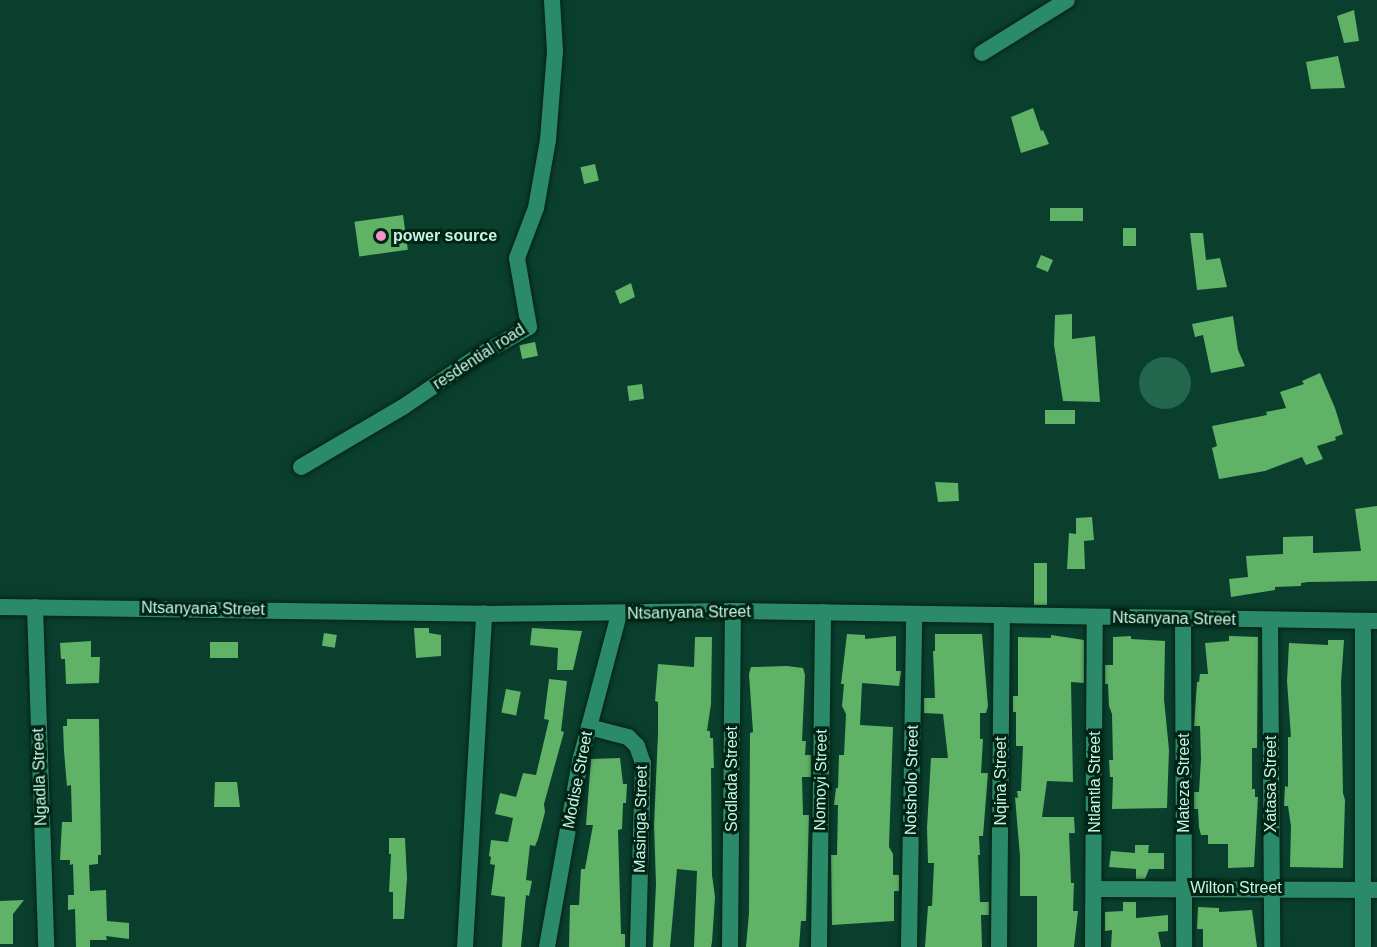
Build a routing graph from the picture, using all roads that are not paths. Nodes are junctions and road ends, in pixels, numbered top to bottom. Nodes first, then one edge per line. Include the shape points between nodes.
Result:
1 (552, 0) edge
2 (1067, 0) edge
3 (982, 53) dead end
4 (301, 467) dead end
5 (0, 607) edge
6 (35, 607) junction
7 (733, 611) junction
8 (823, 612) junction
9 (484, 614) junction
10 (619, 614) junction
11 (914, 614) junction
12 (1002, 615) junction
13 (1095, 618) junction
14 (1183, 618) junction
15 (1270, 621) junction
16 (1370, 621) edge
17 (589, 727) junction
18 (1184, 888) junction
19 (1272, 888) junction
20 (1094, 889) junction
21 (1370, 890) edge
22 (46, 947) edge
23 (465, 947) edge
24 (547, 947) edge
25 (638, 947) edge
26 (730, 947) edge
27 (819, 947) edge
28 (909, 947) edge
29 (999, 947) edge
30 (1093, 947) edge
31 (1184, 947) edge
32 (1272, 947) edge
33 (1363, 947) edge

1 - 4 street, resdential road via 555,51 548,140 536,208 517,258 529,327
2 - 3 street
5 - 6 street, Ntsanyana Street
6 - 9 street, Ntsanyana Street
6 - 22 street, Ngadla Street
7 - 8 street, Ntsanyana Street
7 - 10 street, Ntsanyana Street
7 - 26 street, Sodlada Street
8 - 11 street, Ntsanyana Street
8 - 27 street, Nomoyi Street
9 - 10 street, Ntsanyana Street
9 - 23 street
10 - 17 street, Modise Street
11 - 12 street, Ntsanyana Street
11 - 28 street, Notsholo Street
12 - 13 street, Ntsanyana Street
12 - 29 street, Nqina Street
13 - 14 street, Ntsanyana Street
13 - 20 street, Ntlantla Street
14 - 15 street, Ntsanyana Street
14 - 18 street, Mateza Street
15 - 16 street, Ntsanyana Street
15 - 19 street, Xatasa Street
16 - 21 street
17 - 24 street, Modise Street
17 - 25 street, Masinga Street via 628,737 643,763
18 - 19 street, Wilton Street
18 - 20 street, Wilton Street
18 - 31 street, Mateza Street
19 - 21 street, Wilton Street
19 - 32 street, Xatasa Street
20 - 30 street, Ntlantla Street
21 - 33 street

